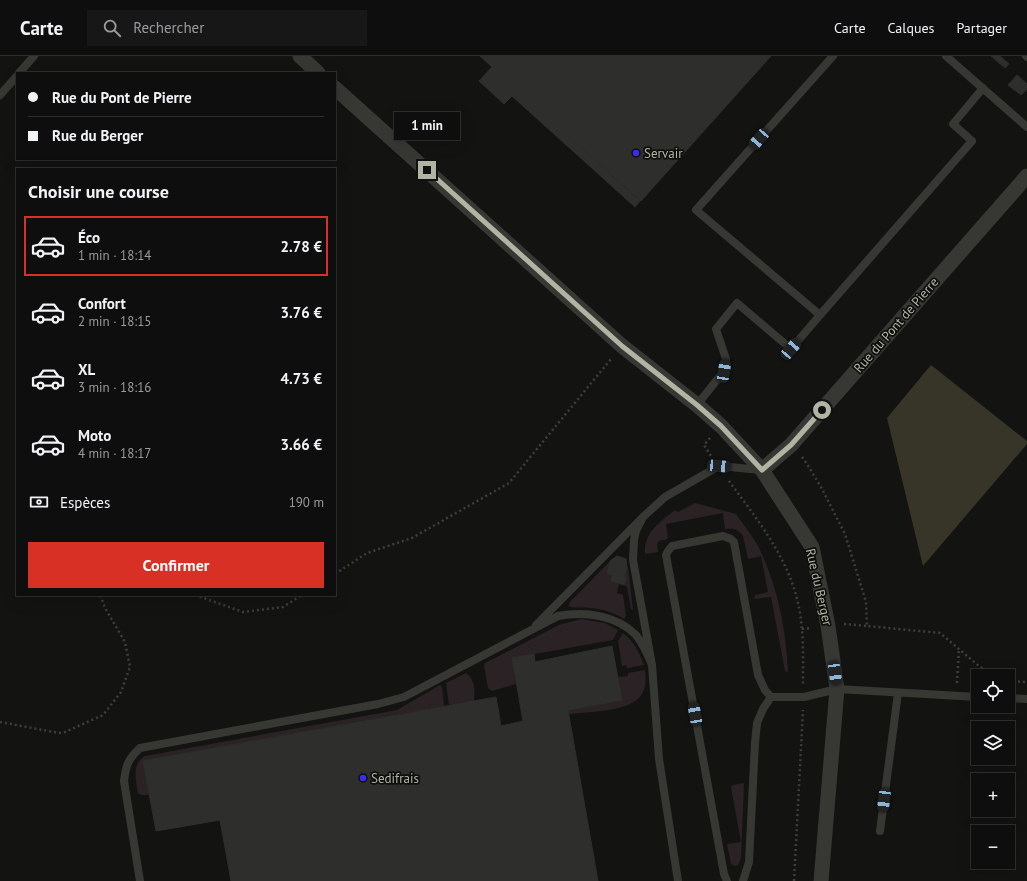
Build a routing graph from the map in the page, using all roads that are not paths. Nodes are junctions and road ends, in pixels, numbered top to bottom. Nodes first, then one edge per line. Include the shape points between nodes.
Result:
1 (34, 56) edge
2 (300, 56) edge
3 (833, 56) edge
4 (946, 56) edge
5 (21, 72) edge
6 (317, 72) edge
7 (16, 77) edge
8 (983, 88) junction
9 (336, 89) edge
10 (0, 95) edge
11 (1027, 127) edge
12 (1027, 176) edge
13 (820, 315) junction
14 (697, 405) junction
15 (762, 470) junction
16 (643, 518) junction
17 (531, 630) junction
18 (652, 665) junction
19 (837, 689) junction
20 (898, 692) junction
21 (771, 697) junction
22 (971, 697) edge
23 (1015, 698) edge
24 (1027, 699) edge
25 (880, 831) dead end
26 (140, 881) edge
27 (678, 881) edge
28 (727, 881) edge
29 (743, 881) edge
30 (821, 881) edge

1 - 5 lane
2 - 6 street
3 - 13 lane via 696,210
4 - 8 lane
7 - 10 lane
8 - 11 lane
8 - 13 lane via 953,124 972,141
9 - 14 street, Rue du Berger via 622,346
12 - 15 street, Rue du Pont de Pierre via 791,445
13 - 14 lane via 791,349 737,302 716,329 726,359 724,371
14 - 15 street, Rue du Berger via 721,426
15 - 16 lane via 719,466 665,497
15 - 19 street, Rue du Berger via 812,548 828,626
16 - 17 lane
16 - 18 lane via 636,531 633,560
17 - 18 lane via 558,616 572,613 607,617 636,636
17 - 26 lane via 404,697 140,748 126,764 124,780
18 - 27 lane via 660,759
19 - 20 lane
19 - 21 lane via 804,697
19 - 30 street, Rue du Berger
20 - 22 lane
20 - 25 lane
21 - 28 lane via 764,690 758,675 734,542 723,536 672,546 666,555
21 - 29 lane via 757,724 754,743 749,862
23 - 24 lane

